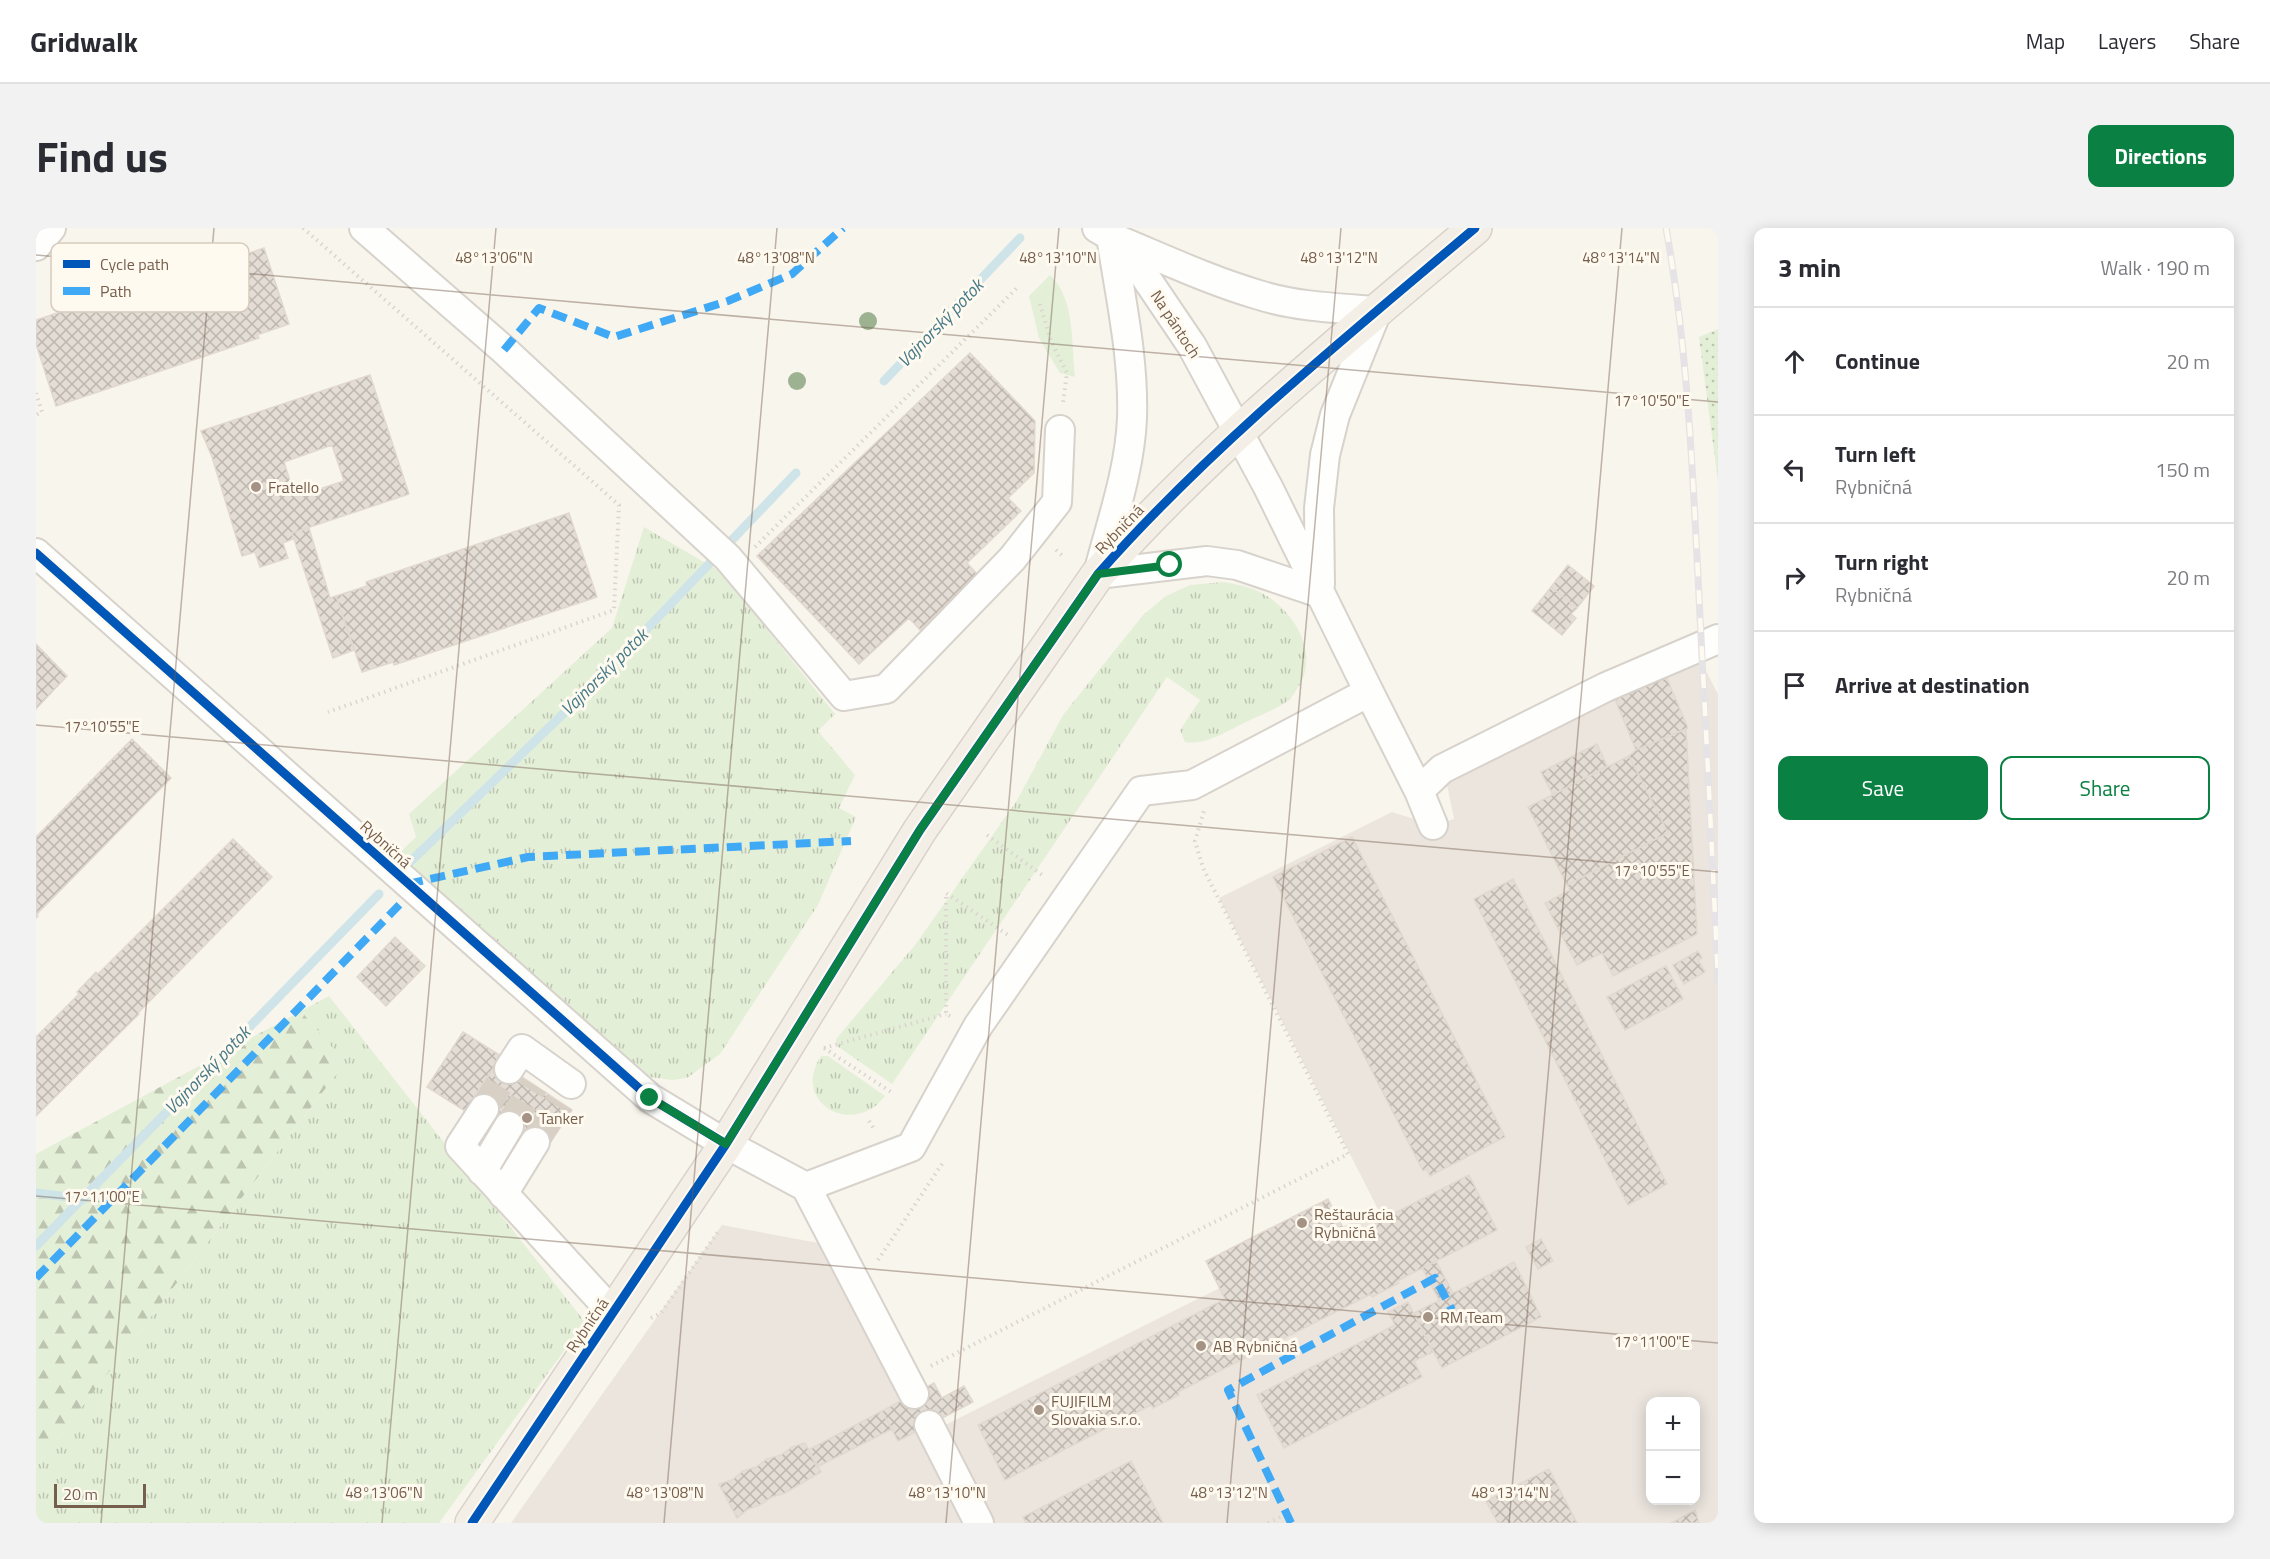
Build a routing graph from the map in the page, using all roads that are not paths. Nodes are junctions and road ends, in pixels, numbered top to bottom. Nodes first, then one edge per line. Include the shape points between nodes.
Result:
1 (51, 228) edge
2 (364, 228) edge
3 (1475, 228) edge
4 (1104, 232) edge
5 (36, 246) edge
6 (1377, 311) junction
7 (1060, 429) road end
8 (1239, 433) junction
9 (36, 553) edge
10 (1098, 574) junction
11 (1320, 592) junction
12 (1718, 639) edge
13 (1369, 692) junction
14 (1419, 791) junction
15 (1433, 825) dead end
16 (612, 1065) junction
17 (509, 1069) tunnel mouth
18 (484, 1109) tunnel mouth
19 (509, 1126) tunnel mouth
20 (535, 1142) tunnel mouth
21 (726, 1144) junction
22 (482, 1171) junction
23 (806, 1187) junction
24 (503, 1194) junction
25 (614, 1313) junction
26 (910, 1386) road end
27 (929, 1425) dead end
28 (472, 1523) edge
29 (979, 1523) edge

1 - 5 street
2 - 7 street via 504,350 732,562 844,696 886,689 1012,559 1056,502
3 - 6 main road, Rybničná
4 - 6 street via 1260,296
4 - 8 street, Na pántoch via 1144,275 1170,311
4 - 10 street via 1131,378 1132,418 1129,448
6 - 8 main road, Rybničná
6 - 11 street via 1335,415 1325,455 1319,508
8 - 10 main road, Rybničná via 1132,535
8 - 11 street, Na pántoch
9 - 16 street, Rybničná
10 - 11 street via 1207,561 1237,565
10 - 21 main road, Rybničná via 920,830
11 - 13 street, Na pántoch
12 - 14 street via 1606,687 1442,769
13 - 14 street, Na pántoch
13 - 23 street via 1192,785 1141,791 974,1035 911,1147
14 - 15 street, Na pántoch
16 - 17 street via 591,1072 565,1093 540,1076 522,1048
16 - 21 street, Rybničná via 650,1098
18 - 22 street via 460,1146
19 - 22 street
20 - 24 street
21 - 23 street
21 - 25 main road, Rybničná
22 - 24 street
23 - 26 street
24 - 25 street
25 - 28 main road, Rybničná
27 - 29 street

